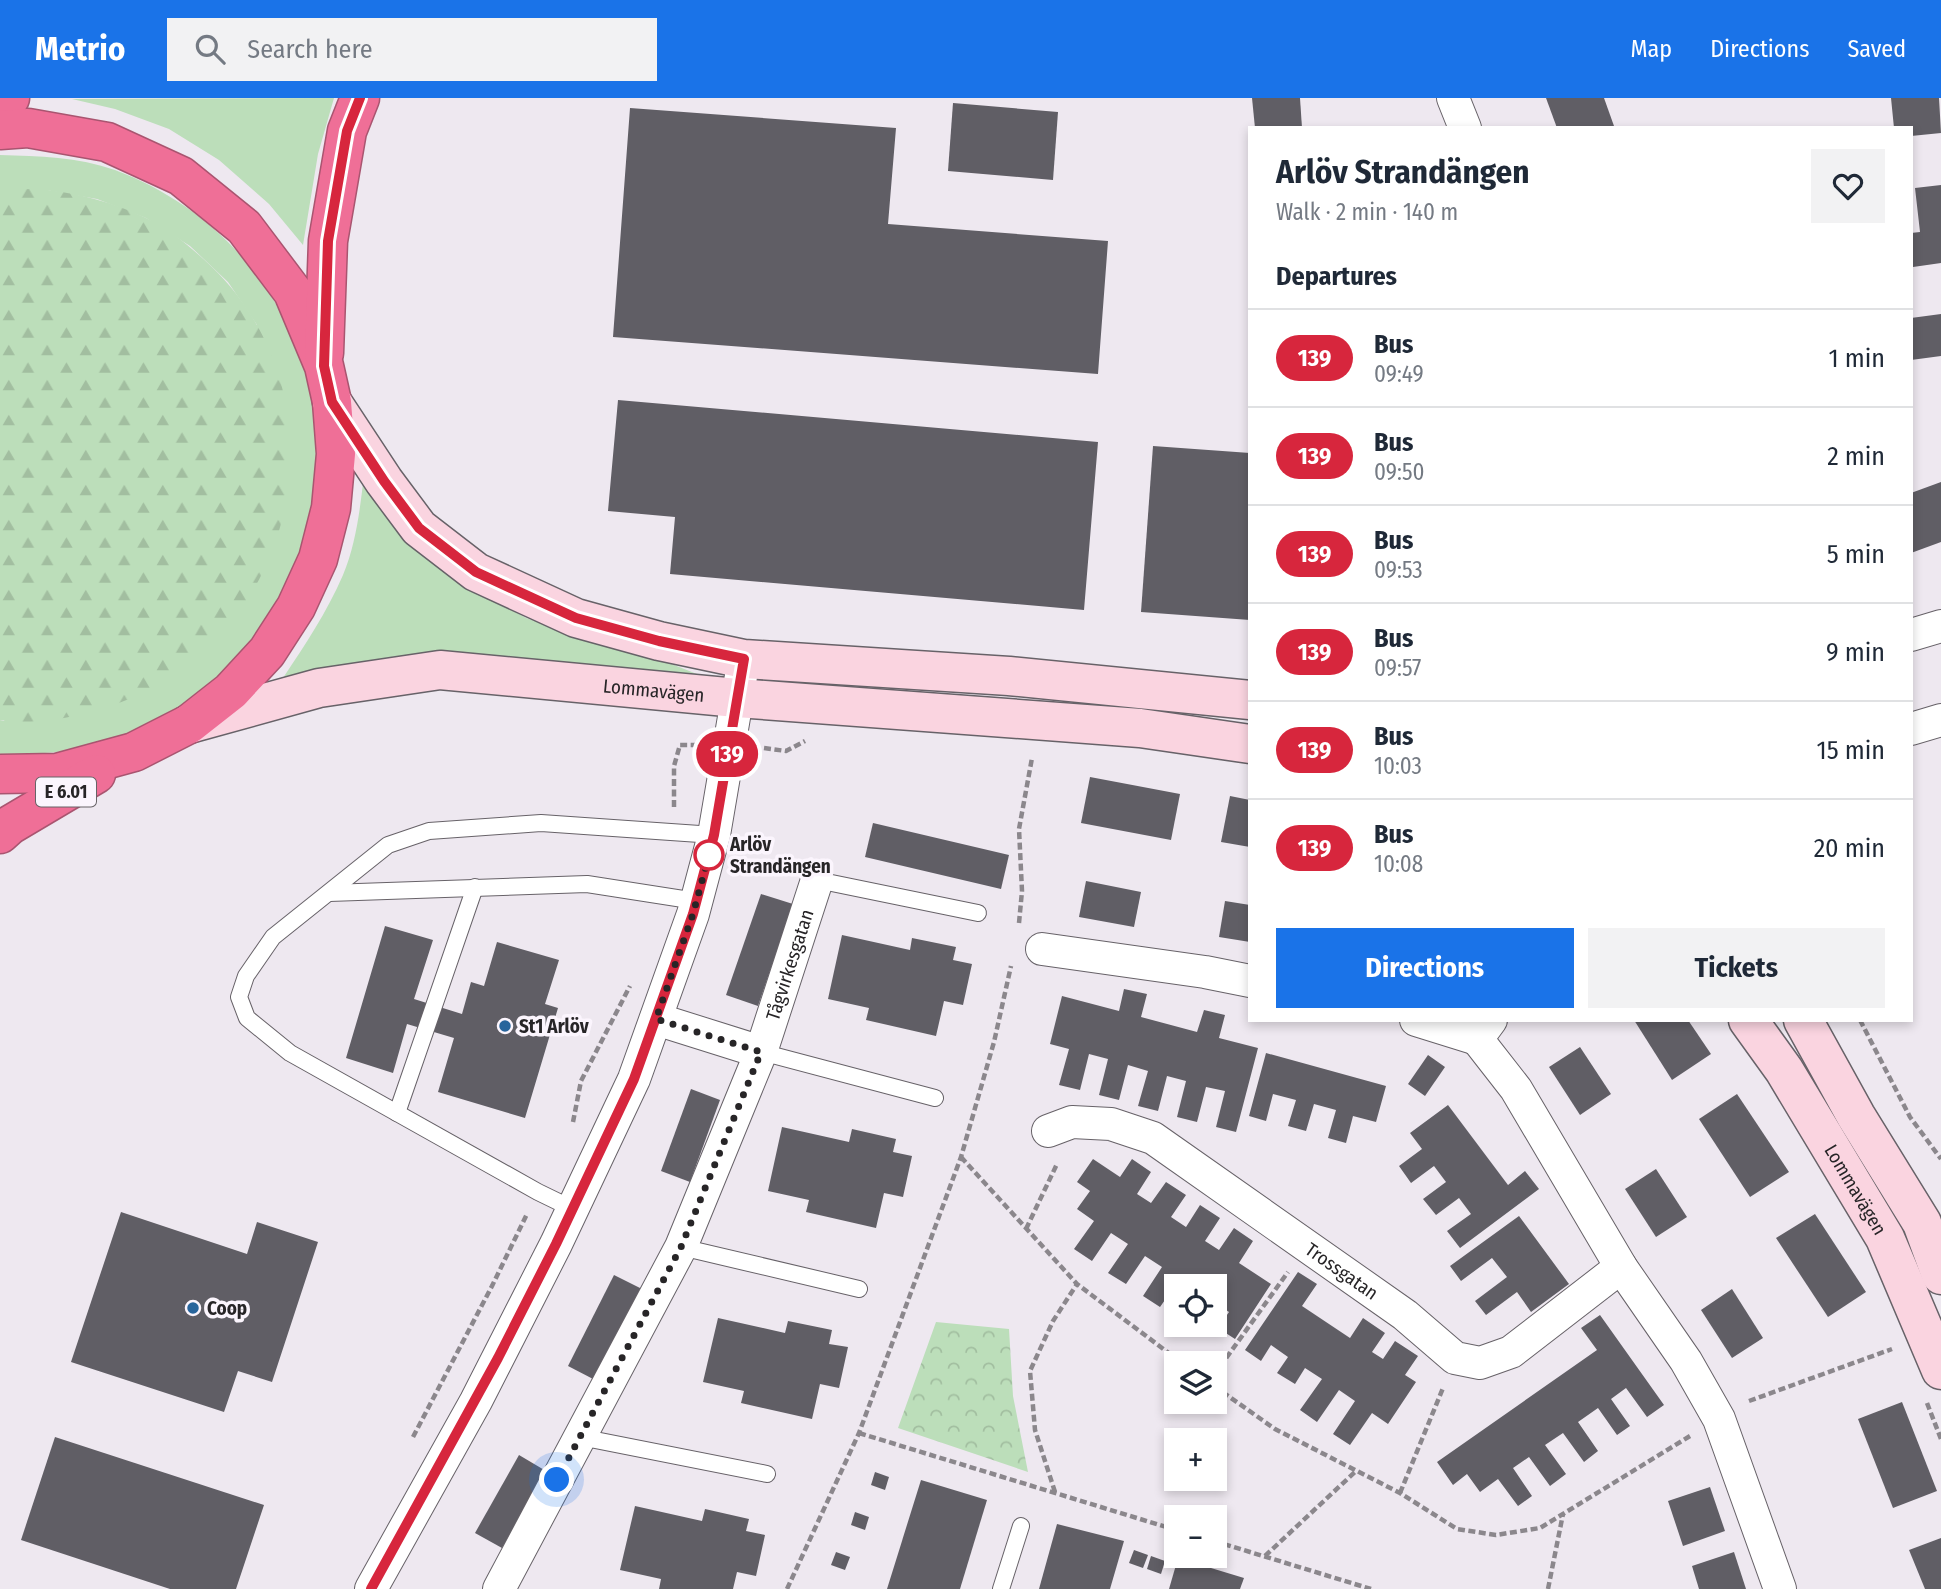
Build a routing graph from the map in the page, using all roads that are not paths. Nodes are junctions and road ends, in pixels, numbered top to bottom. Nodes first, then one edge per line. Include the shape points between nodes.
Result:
1 (10, 98) edge
2 (360, 98) edge
3 (1453, 98) edge
4 (0, 103) edge
5 (1464, 126) edge
6 (0, 130) edge
7 (328, 384) junction
8 (1941, 626) edge
9 (1913, 634) edge
10 (744, 659) junction
11 (737, 698) junction
12 (1248, 700) edge
13 (1941, 720) edge
14 (189, 724) junction
15 (1913, 728) edge
16 (1248, 744) edge
17 (134, 752) junction
18 (0, 774) edge
19 (0, 834) edge
20 (714, 835) junction
21 (817, 880) joint
22 (475, 887) junction
23 (328, 893) junction
24 (696, 901) junction
25 (978, 913) dead end
26 (1028, 952) road end
27 (1248, 981) edge
28 (656, 1019) junction
29 (1430, 1022) edge
30 (1749, 1022) edge
31 (1804, 1022) edge
32 (1484, 1030) edge
33 (761, 1052) junction
34 (935, 1098) dead end
35 (397, 1113) junction
36 (1060, 1127) road end
37 (573, 1209) junction
38 (1932, 1220) edge
39 (1885, 1238) junction
40 (681, 1247) junction
41 (1621, 1267) junction
42 (1941, 1275) edge
43 (859, 1289) dead end
44 (1941, 1370) edge
45 (580, 1437) junction
46 (767, 1474) dead end
47 (1021, 1526) dead end
48 (371, 1589) edge
49 (499, 1589) edge
50 (1001, 1589) edge
51 (1780, 1589) edge

1 - 4 highway
2 - 7 highway via 347,131 328,241
3 - 5 street
6 - 7 highway via 28,128 107,142 181,176 244,227 293,292
7 - 10 street via 384,481 419,528 476,572 576,618
7 - 14 highway via 336,454 331,508 318,559 296,607 267,652 231,691
8 - 9 street
10 - 11 street
10 - 12 street via 1009,676
11 - 14 street, Lommavägen via 440,670 319,688
11 - 16 street, Lommavägen via 1140,728
11 - 20 street
13 - 15 street
14 - 17 highway
17 - 18 highway via 57,773
17 - 19 highway, E 6.01
20 - 23 lane via 541,823 429,831 388,845
20 - 24 street
21 - 25 lane
21 - 33 street, Tågvirkesgatan
22 - 23 lane
22 - 24 lane via 587,884
22 - 35 lane
23 - 35 lane via 273,937 246,976 239,997 247,1018 290,1053
24 - 28 street
26 - 27 street
28 - 33 street
28 - 37 street via 634,1079
29 - 32 street
30 - 39 street, Lommavägen via 1784,1070
31 - 38 street, Lommavägen via 1856,1116
32 - 41 street
33 - 34 lane
33 - 40 street, Tågvirkesgatan
35 - 37 lane
36 - 41 street, Trossgatan via 1111,1124 1153,1138 1405,1315 1455,1358 1480,1363 1511,1352
37 - 48 street via 476,1401
38 - 39 street
38 - 42 street, Lommavägen
39 - 44 street, Lommavägen
40 - 43 lane
40 - 45 street, Tågvirkesgatan
41 - 51 street via 1686,1361 1718,1419
45 - 46 lane
45 - 49 street, Tågvirkesgatan
47 - 50 lane

